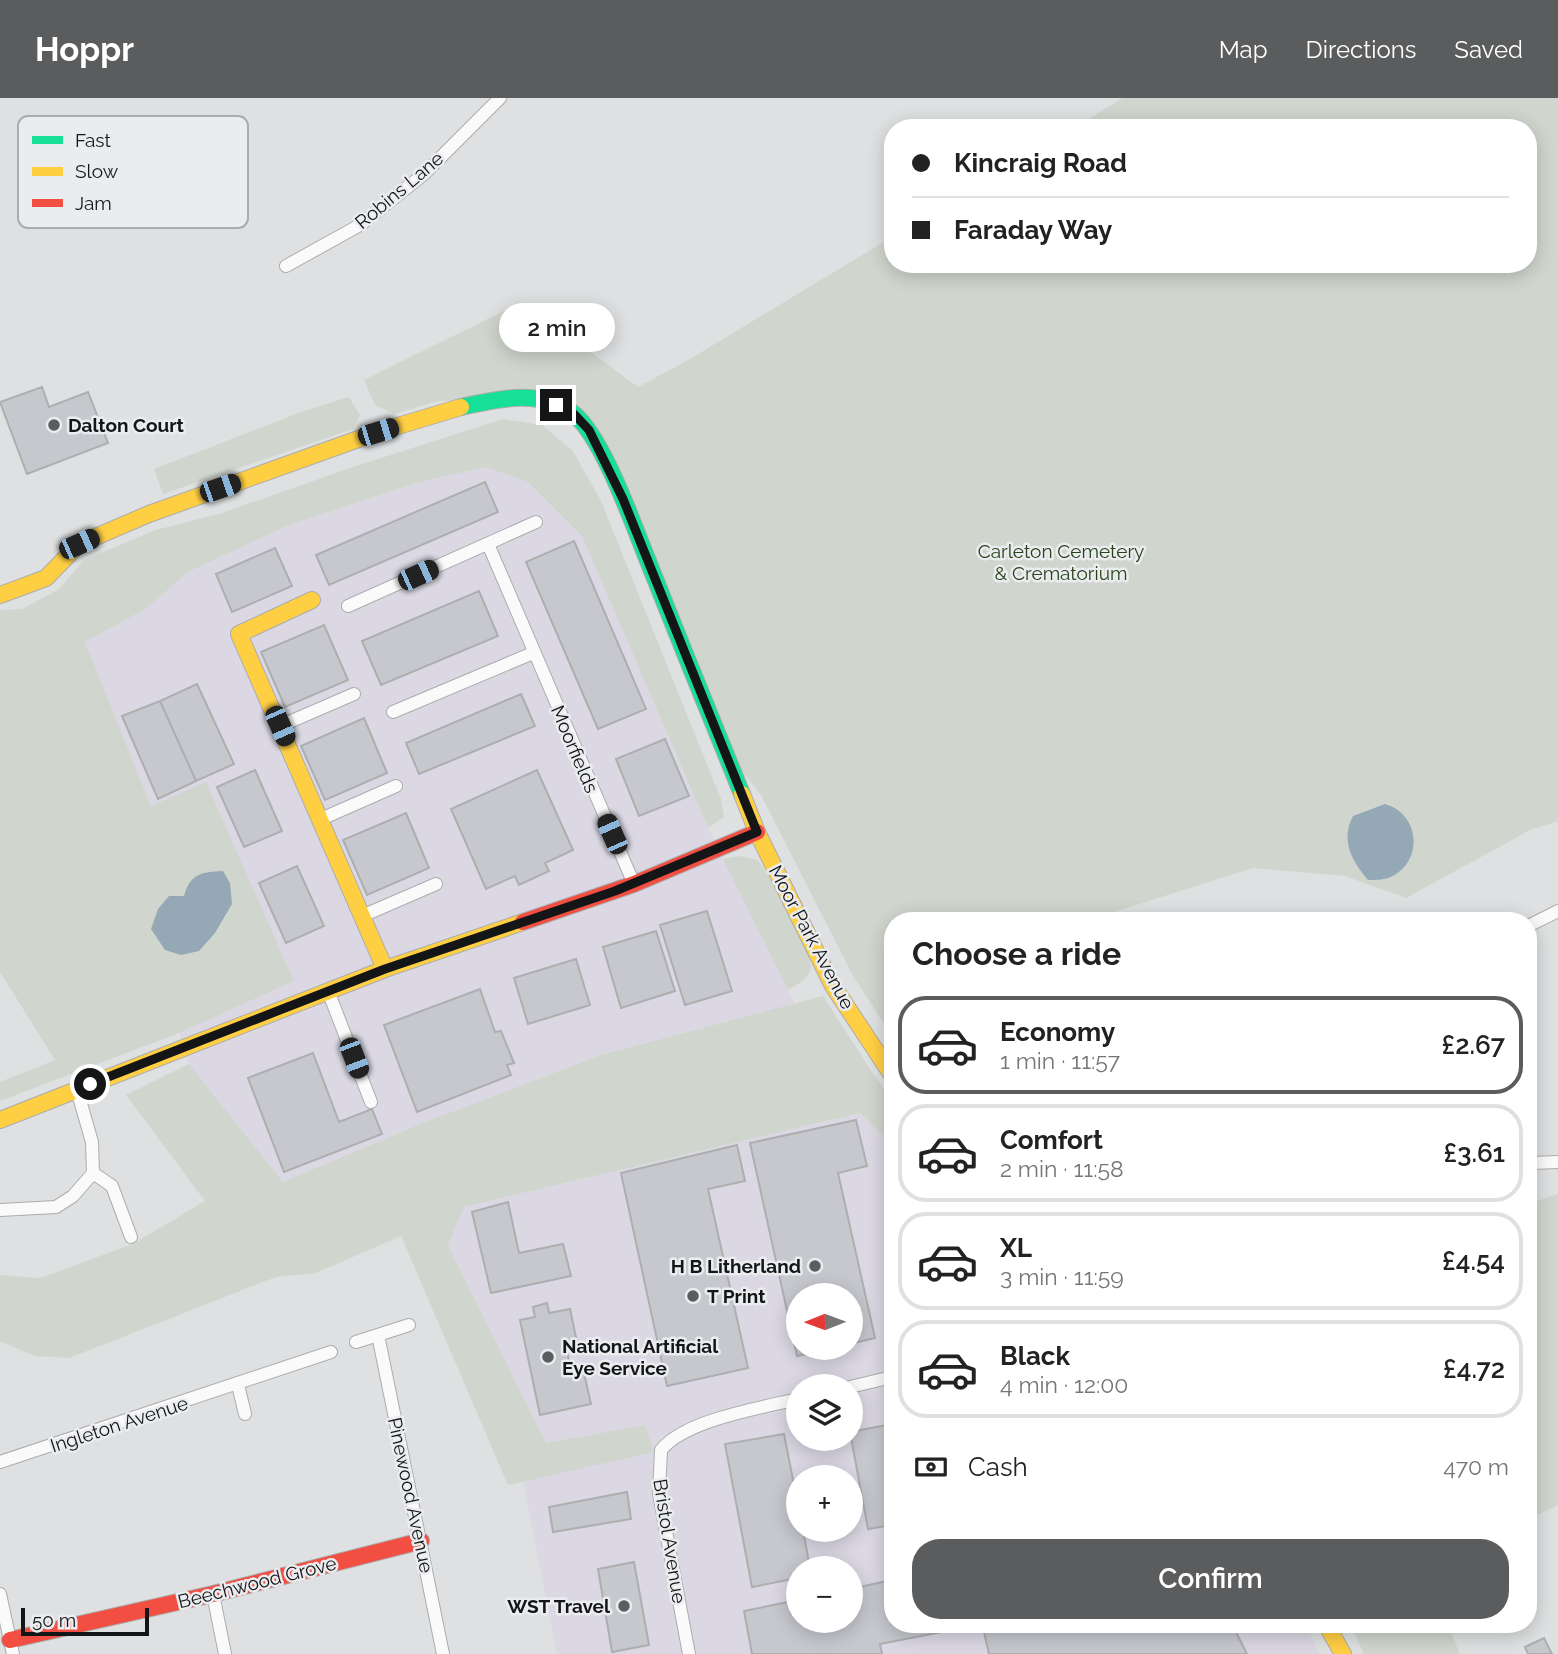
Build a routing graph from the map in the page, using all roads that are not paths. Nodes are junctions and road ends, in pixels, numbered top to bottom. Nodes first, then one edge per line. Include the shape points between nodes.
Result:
1 (500, 98) edge
2 (286, 266) dead end
3 (536, 522) dead end
4 (488, 544) junction
5 (0, 595) edge
6 (312, 600) dead end
7 (348, 606) dead end
8 (533, 653) junction
9 (354, 694) dead end
10 (393, 712) dead end
11 (280, 726) junction
12 (396, 786) dead end
13 (321, 819) junction
14 (757, 832) junction
15 (436, 884) dead end
16 (634, 884) junction
17 (1558, 911) edge
18 (362, 916) junction
19 (1537, 922) edge
20 (385, 969) junction
21 (328, 991) junction
22 (884, 1063) edge
23 (77, 1090) junction
24 (371, 1102) dead end
25 (0, 1120) edge
26 (1558, 1162) edge
27 (1537, 1163) edge
28 (93, 1173) junction
29 (0, 1210) edge
30 (131, 1237) dead end
31 (409, 1325) dead end
32 (378, 1335) junction
33 (356, 1342) dead end
34 (331, 1352) dead end
35 (884, 1379) edge
36 (863, 1384) edge
37 (237, 1385) junction
38 (786, 1402) edge
39 (245, 1414) dead end
40 (0, 1462) edge
41 (421, 1541) junction
42 (0, 1594) edge
43 (213, 1594) junction
44 (1331, 1633) edge
45 (12, 1647) edge
46 (225, 1654) edge
47 (443, 1654) edge
48 (689, 1654) edge
49 (1343, 1654) edge

1 - 2 street, Robins Lane via 424,174 360,225
3 - 4 street
4 - 7 street
4 - 8 street, Moorfields
5 - 14 street, Moor Park Avenue via 46,578 79,544 162,508 378,432 498,399 530,397 559,406 574,414 593,437 623,499
6 - 11 street via 240,634
8 - 10 street
8 - 16 street, Moorfields
9 - 11 street
11 - 13 street
12 - 13 street
13 - 18 street
14 - 16 street
14 - 22 street, Moor Park Avenue via 833,986
15 - 18 street
16 - 20 street
17 - 19 street
18 - 20 street
20 - 21 street
21 - 23 street
21 - 24 street
23 - 25 street
23 - 28 street via 92,1142
26 - 27 street
28 - 29 street via 56,1207
28 - 30 street via 112,1186
31 - 32 street
32 - 33 street
32 - 41 street, Pinewood Avenue
34 - 37 street, Ingleton Avenue
35 - 36 street
37 - 39 street
37 - 40 street, Ingleton Avenue
38 - 48 street, Bristol Avenue via 680,1433 661,1450 659,1493
41 - 43 street, Beechwood Grove
41 - 47 street, Pinewood Avenue
42 - 45 street
43 - 45 street, Beechwood Grove
43 - 46 street
44 - 49 street

